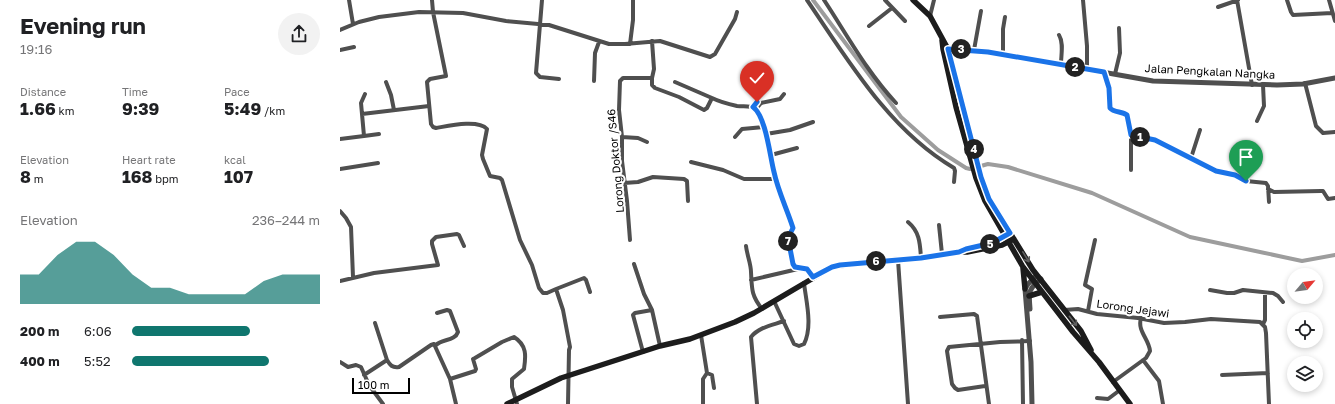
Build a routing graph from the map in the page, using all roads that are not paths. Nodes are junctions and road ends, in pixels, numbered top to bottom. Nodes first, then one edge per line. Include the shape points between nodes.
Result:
1 (349, 0) edge
2 (432, 0) edge
3 (542, 0) edge
4 (633, 0) edge
5 (807, 0) edge
6 (824, 0) edge
7 (885, 0) edge
8 (912, 0) edge
9 (934, 0) edge
10 (1083, 0) edge
11 (1237, 0) edge
12 (1287, 0) edge
13 (1329, 0) edge
14 (1218, 7) dead end
15 (892, 8) junction
16 (981, 11) dead end
17 (433, 12) junction
18 (736, 12) dead end
19 (1332, 13) junction
20 (930, 16) junction
21 (1005, 17) dead end
22 (905, 21) dead end
23 (1335, 21) edge
24 (353, 24) junction
25 (541, 24) junction
26 (869, 26) dead end
27 (1119, 28) dead end
28 (340, 30) edge
29 (1059, 35) dead end
30 (652, 41) junction
31 (599, 42) junction
32 (630, 44) junction
33 (354, 47) dead end
34 (945, 49) junction
35 (340, 50) edge
36 (974, 50) junction
37 (1003, 54) junction
38 (1061, 64) junction
39 (1087, 69) junction
40 (1104, 72) junction
41 (1115, 74) junction
42 (652, 78) junction
43 (1335, 78) edge
44 (559, 79) dead end
45 (594, 81) dead end
46 (386, 82) dead end
47 (675, 82) dead end
48 (1305, 83) junction
49 (1252, 85) junction
50 (1264, 85) junction
51 (760, 92) dead end
52 (365, 94) dead end
53 (784, 94) dead end
54 (712, 98) junction
55 (896, 103) dead end
56 (429, 106) junction
57 (755, 108) junction
58 (394, 110) junction
59 (362, 114) junction
60 (1257, 121) dead end
61 (813, 122) dead end
62 (764, 127) junction
63 (1200, 130) dead end
64 (1335, 132) edge
65 (378, 134) dead end
66 (766, 134) junction
67 (1131, 135) junction
68 (364, 136) junction
69 (622, 137) junction
70 (735, 137) dead end
71 (340, 139) edge
72 (647, 142) dead end
73 (797, 148) dead end
74 (771, 155) junction
75 (1191, 158) junction
76 (691, 162) dead end
77 (378, 163) dead end
78 (340, 168) edge
79 (1131, 170) dead end
80 (977, 176) junction
81 (776, 179) junction
82 (954, 182) dead end
83 (624, 183) junction
84 (1268, 189) junction
85 (1335, 198) edge
86 (688, 201) dead end
87 (1269, 202) dead end
88 (340, 211) edge
89 (908, 222) dead end
90 (939, 225) dead end
91 (1008, 237) junction
92 (630, 240) dead end
93 (1095, 240) dead end
94 (464, 246) dead end
95 (746, 246) dead end
96 (942, 254) junction
97 (921, 258) junction
98 (898, 260) junction
99 (634, 264) dead end
100 (1023, 267) junction
101 (800, 268) junction
102 (813, 277) junction
103 (1039, 277) junction
104 (353, 278) junction
105 (750, 280) junction
106 (340, 281) edge
107 (1033, 281) junction
108 (804, 283) junction
109 (556, 289) junction
110 (1025, 289) junction
111 (1210, 290) dead end
112 (590, 292) dead end
113 (1042, 292) junction
114 (1265, 292) junction
115 (1029, 296) junction
116 (774, 301) junction
117 (1283, 302) dead end
118 (762, 309) junction
119 (652, 310) junction
120 (1064, 310) junction
121 (1088, 311) junction
122 (437, 313) dead end
123 (940, 317) dead end
124 (1141, 318) junction
125 (784, 321) junction
126 (375, 323) dead end
127 (1263, 324) junction
128 (701, 335) junction
129 (1022, 340) junction
130 (1030, 341) junction
131 (981, 344) junction
132 (436, 346) junction
133 (660, 346) junction
134 (643, 352) junction
135 (387, 360) junction
136 (1143, 360) junction
137 (1022, 361) junction
138 (340, 362) edge
139 (1031, 362) junction
140 (1098, 362) junction
141 (707, 373) junction
142 (1268, 373) junction
143 (364, 374) junction
144 (570, 375) junction
145 (1031, 375) junction
146 (1222, 375) dead end
147 (1022, 376) junction
148 (450, 378) junction
149 (1114, 382) junction
150 (986, 386) junction
151 (714, 388) dead end
152 (1120, 390) junction
153 (1097, 398) dead end
154 (516, 402) edge
155 (384, 404) edge
156 (456, 404) edge
157 (506, 404) edge
158 (568, 404) edge
159 (702, 404) edge
160 (757, 404) edge
161 (908, 404) edge
162 (989, 404) edge
163 (1023, 404) edge
164 (1032, 404) edge
165 (1130, 404) edge
166 (1162, 404) edge
167 (1269, 404) edge

1 - 24 street
2 - 17 street
3 - 25 street
4 - 32 street
5 - 82 street via 885,108 937,158 954,168
6 - 55 street via 854,48
7 - 15 street
8 - 20 main road
9 - 20 street
10 - 39 street
11 - 14 street
11 - 49 street
12 - 19 street via 1294,15
13 - 19 street
15 - 22 street
15 - 26 street
16 - 36 street
17 - 24 street via 380,17
17 - 25 street via 474,14 506,21
17 - 56 street via 446,76 427,82
18 - 30 street via 735,19 713,56 666,42
19 - 23 street
20 - 34 main road
21 - 37 street
24 - 28 street
25 - 31 street
25 - 44 street via 536,73 540,77
27 - 41 street via 1120,53
29 - 38 street via 1062,39
30 - 32 street
30 - 42 street
31 - 32 street
31 - 45 street via 595,53
33 - 35 street
34 - 36 street, Jalan Pengkalan Nangka
34 - 80 main road via 956,107
36 - 37 street, Jalan Pengkalan Nangka
37 - 38 street, Jalan Pengkalan Nangka
38 - 39 street, Jalan Pengkalan Nangka
39 - 40 street, Jalan Pengkalan Nangka
40 - 41 street, Jalan Pengkalan Nangka
40 - 67 street via 1109,88 1110,108 1127,115
41 - 49 street, Jalan Pengkalan Nangka via 1153,80
42 - 54 street via 654,88 704,110
42 - 69 street, Lorong Doktor /S46 via 620,80 619,110
43 - 48 street, Jalan Pengkalan Nangka
46 - 58 street
47 - 54 street
48 - 50 street, Jalan Pengkalan Nangka
48 - 64 street via 1316,126 1323,133
49 - 50 street, Jalan Pengkalan Nangka
50 - 60 street via 1264,106
51 - 57 street
52 - 59 street via 361,103
53 - 57 street via 780,99 761,103
54 - 57 street
56 - 58 street
56 - 109 street via 431,124 434,128 466,124 484,126 487,129 482,155 490,176 502,180 520,240 532,264 539,288 542,293
57 - 62 street
58 - 59 street
59 - 68 street
61 - 66 street via 790,130
62 - 66 street
62 - 70 street via 742,129
63 - 75 street
65 - 68 street
66 - 74 street
67 - 75 street via 1155,140
67 - 79 street
68 - 71 street
69 - 72 street via 638,138
69 - 83 street, Lorong Doktor /S46
73 - 74 street
74 - 81 street
75 - 84 street via 1217,172 1235,175 1247,182 1266,183
76 - 81 street via 723,170 744,179
77 - 78 street
80 - 91 main road
80 - 91 main road via 985,201
81 - 101 street via 793,228 788,238 793,264
83 - 86 street via 653,177 684,179 687,183
83 - 92 street, Lorong Doktor /S46
84 - 85 street via 1274,192 1322,191 1328,199
84 - 87 street
88 - 104 street via 351,227
89 - 97 street via 920,241
90 - 96 street
91 - 96 main road via 1002,245
91 - 100 main road
91 -> 103 main road via 1014,239
93 - 121 street via 1085,285 1092,290
94 - 104 street via 457,234 436,237 432,244 438,265
95 - 105 street via 751,271
96 - 97 main road
97 - 98 main road
98 - 102 main road via 840,265
98 - 161 street
99 - 119 street via 642,290
100 - 107 main road
100 - 110 main road
101 - 102 street via 807,269
101 - 105 street
102 - 108 main road
103 - 107 street
103 - 120 main road
104 - 106 street
105 - 118 street via 753,294
107 - 110 street
107 - 113 main road
107 - 115 street
108 - 116 main road
108 - 125 street via 808,310 808,332 804,344 794,344
109 - 112 street via 584,278
109 - 144 street via 570,343
110 - 130 street
111 - 114 street via 1227,293 1243,290
113 - 115 main road
113 - 140 main road
114 - 117 street via 1276,294
114 - 127 street
115 - 130 street
116 - 118 main road
116 - 125 street
118 - 128 main road
119 - 133 street
119 - 134 street via 633,315
120 - 121 street, Lorong Jejawi
120 -> 140 main road via 1081,331
121 - 124 street, Lorong Jejawi
122 - 132 street via 450,311 458,332 455,337
123 - 131 street via 976,314
124 - 127 street, Lorong Jejawi via 1164,323 1211,318 1257,321
124 - 136 street via 1140,327 1150,351
125 - 160 street via 761,329 751,337
126 - 135 street
127 - 142 street via 1266,333
128 - 133 main road
128 - 141 street
129 - 130 street
129 - 131 street
129 - 137 street
130 - 139 street
131 - 150 street
131 - 150 street via 950,346 947,351 954,388 959,390
132 - 135 street via 431,345 399,367 390,365
132 - 148 street
133 - 134 main road
134 - 144 main road
135 - 143 street
136 - 149 street
136 - 166 street via 1159,381
137 - 139 street
137 - 147 street
138 - 143 street via 348,367 359,365
139 - 145 street
140 - 149 main road
141 - 151 street via 712,375
141 - 159 street via 703,379
142 - 146 street
142 - 167 street
143 - 155 street
144 - 154 main road via 544,385
144 - 158 street
145 - 147 street
145 - 164 street
147 - 163 street
148 - 154 street via 475,371 473,359 502,342 517,339 526,357 524,369 511,383
148 - 156 street
149 - 152 main road
150 - 162 street
152 - 153 street via 1108,399
152 - 165 main road
154 - 157 main road

